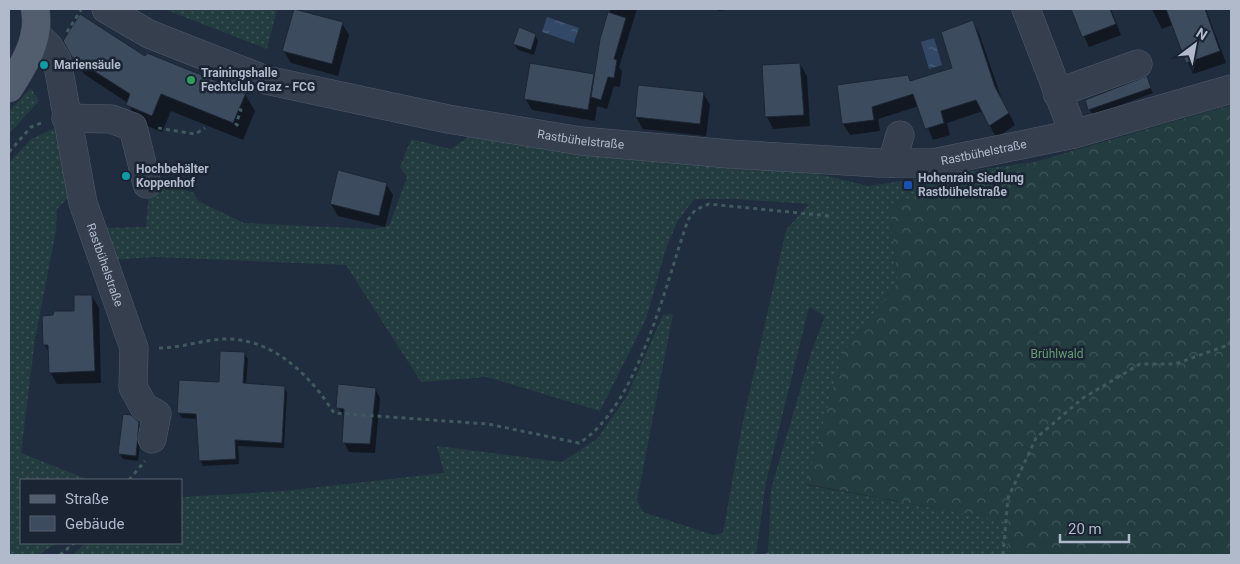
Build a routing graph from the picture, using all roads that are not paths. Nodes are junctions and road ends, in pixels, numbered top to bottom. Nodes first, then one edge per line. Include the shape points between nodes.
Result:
1 (106, 9) edge
2 (1026, 9) edge
3 (35, 21) edge
4 (1138, 64) dead end
5 (9, 88) edge
6 (1231, 89) edge
7 (1057, 93) junction
8 (66, 118) junction
9 (1074, 134) junction
10 (900, 135) dead end
11 (892, 163) junction
12 (148, 184) dead end
13 (152, 439) dead end

1 - 11 street, Rastbühelstraße via 149,34 266,80 439,117 581,141
2 - 7 street
3 - 5 main road via 31,50
3 - 8 street, Rastbühelstraße via 59,71
4 - 7 street
6 - 9 street, Rastbühelstraße
7 - 9 street
8 - 12 street via 111,119 133,127
8 - 13 street, Rastbühelstraße via 83,203 134,348 133,386 144,407 157,414
9 - 11 street, Rastbühelstraße via 933,163
10 - 11 street

